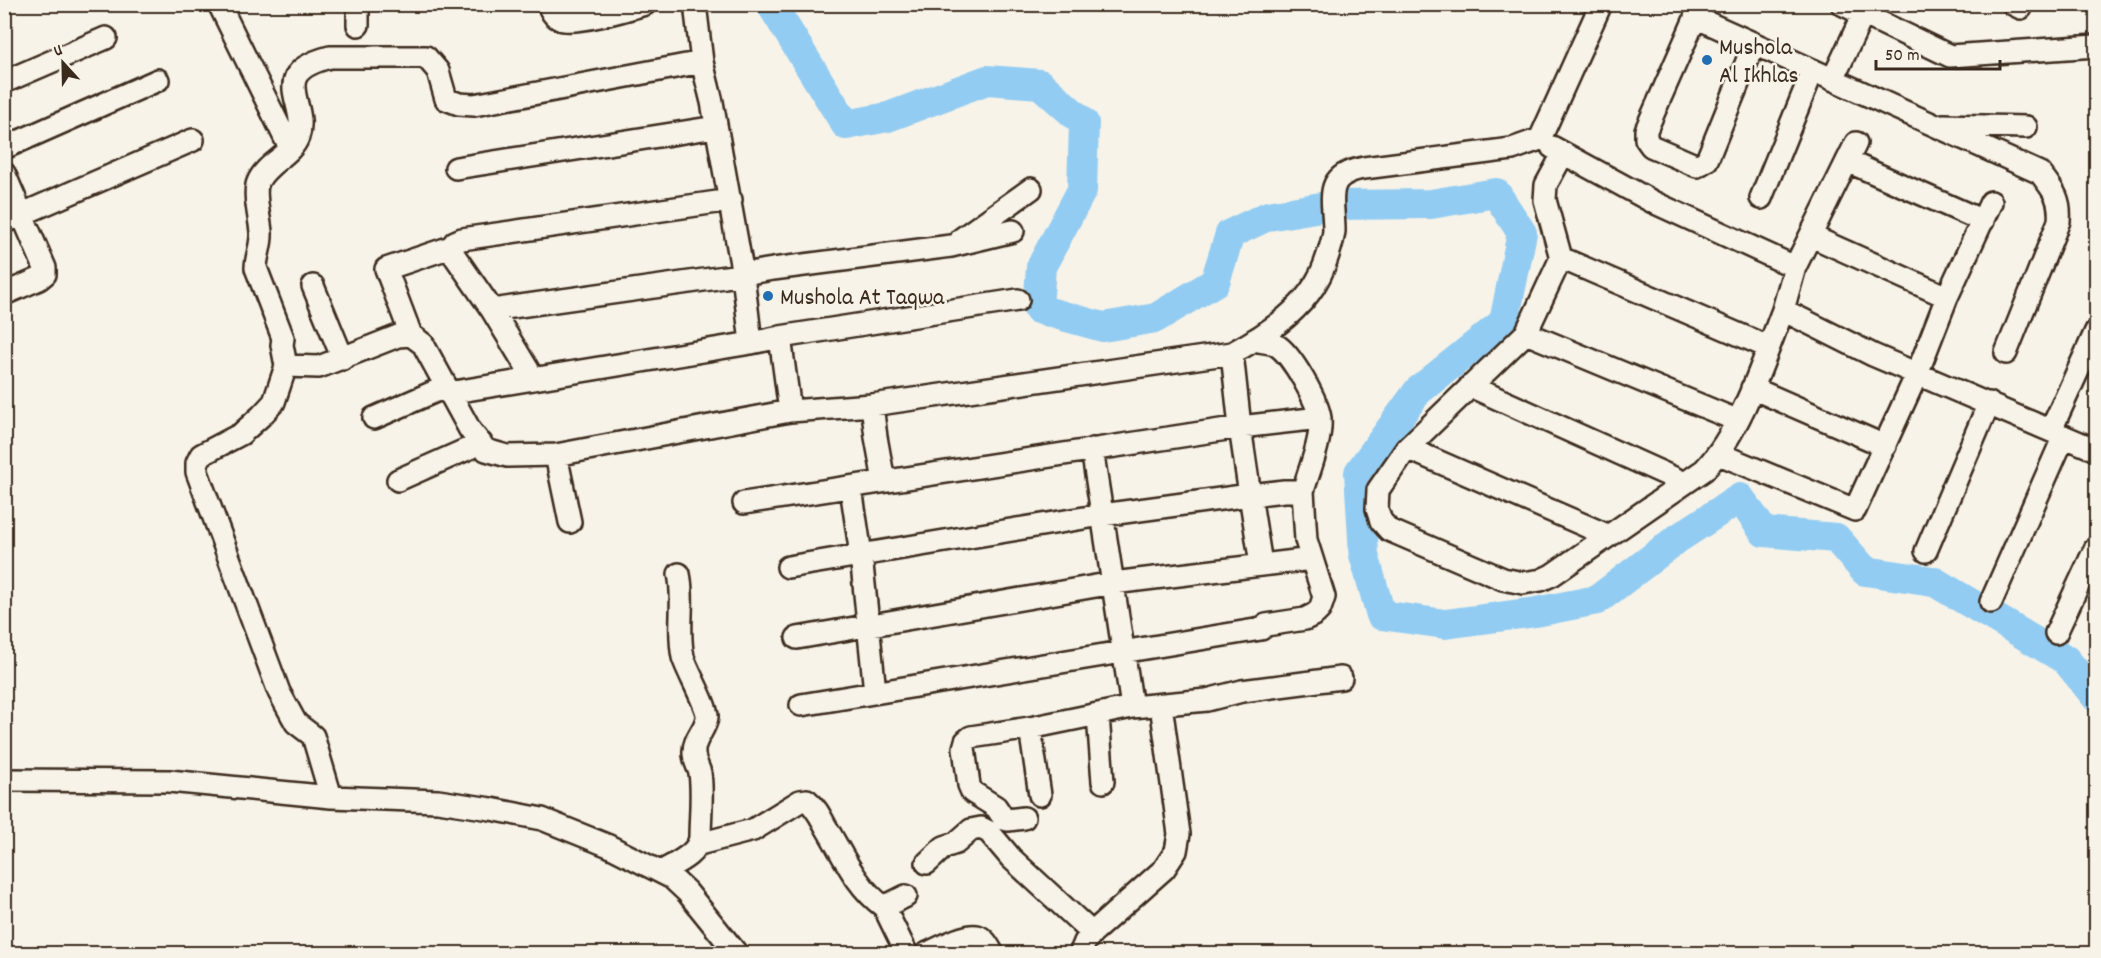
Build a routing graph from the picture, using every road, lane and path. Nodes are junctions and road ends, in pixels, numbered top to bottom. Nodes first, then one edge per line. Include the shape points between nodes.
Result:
1 (219, 4) edge
2 (548, 4) edge
3 (645, 4) edge
4 (695, 4) edge
5 (1589, 4) edge
6 (1601, 4) edge
7 (1842, 4) edge
8 (620, 7) edge
9 (1866, 10) edge
10 (1698, 11) edge
11 (106, 38) dead end
12 (1754, 44) junction
13 (2097, 46) edge
14 (702, 62) junction
15 (1823, 74) junction
16 (158, 80) dead end
17 (4, 82) edge
18 (1934, 125) junction
19 (716, 127) junction
20 (2026, 127) dead end
21 (1532, 139) junction
22 (193, 140) dead end
23 (4, 148) edge
24 (291, 148) junction
25 (1563, 154) junction
26 (456, 168) dead end
27 (4, 173) edge
28 (1031, 189) dead end
29 (1761, 198) dead end
30 (731, 200) junction
31 (13, 218) edge
32 (1012, 231) dead end
33 (1811, 236) junction
34 (951, 246) junction
35 (451, 247) junction
36 (1561, 258) junction
37 (1795, 267) junction
38 (743, 275) junction
39 (313, 286) dead end
40 (4, 294) edge
41 (1947, 297) junction
42 (1018, 300) dead end
43 (492, 310) junction
44 (1783, 310) junction
45 (2097, 331) edge
46 (1526, 333) junction
47 (411, 335) junction
48 (780, 337) junction
49 (1254, 340) junction
50 (751, 343) junction
51 (1768, 347) junction
52 (1232, 353) junction
53 (2006, 353) dead end
54 (343, 358) junction
55 (286, 366) junction
56 (1917, 374) junction
57 (533, 378) junction
58 (1470, 386) junction
59 (1752, 388) junction
60 (446, 390) junction
61 (1989, 403) junction
62 (872, 405) junction
63 (790, 411) junction
64 (374, 418) dead end
65 (1320, 418) junction
66 (1736, 420) junction
67 (1240, 427) junction
68 (2058, 433) junction
69 (481, 443) junction
70 (1885, 446) junction
71 (1407, 448) junction
72 (1092, 450) junction
73 (2097, 450) edge
74 (1719, 454) junction
75 (556, 455) junction
76 (398, 480) dead end
77 (884, 481) junction
78 (1685, 483) junction
79 (851, 488) junction
80 (1303, 491) junction
81 (1250, 495) junction
82 (744, 503) dead end
83 (1102, 515) junction
84 (570, 522) dead end
85 (1609, 536) junction
86 (2097, 547) edge
87 (1926, 551) dead end
88 (861, 555) junction
89 (1311, 559) junction
90 (1261, 564) junction
91 (788, 567) dead end
92 (679, 573) dead end
93 (1113, 583) junction
94 (1991, 602) dead end
95 (870, 627) junction
96 (2056, 633) dead end
97 (797, 638) dead end
98 (1124, 651) junction
99 (1341, 678) dead end
100 (875, 692) junction
101 (801, 705) dead end
102 (1161, 705) junction
103 (1132, 708) junction
104 (1098, 715) junction
105 (1030, 728) junction
106 (4, 780) edge
107 (1104, 782) dead end
108 (1040, 795) dead end
109 (331, 797) junction
110 (1024, 818) dead end
111 (699, 844) junction
112 (927, 863) dead end
113 (661, 872) junction
114 (906, 897) dead end
115 (884, 907) junction
116 (1092, 933) junction
117 (737, 954) edge
118 (907, 954) edge
119 (927, 954) edge
120 (993, 954) edge
121 (1080, 954) edge

1 - 24 street
2 - 8 street via 551,13 572,21
3 - 8 street
4 - 14 street
5 - 21 street
6 - 21 street
7 - 9 street
9 - 13 street via 1950,56
9 - 15 street
10 - 12 street
10 - 12 street via 1646,130 1651,146 1697,166 1707,160
11 - 17 street
12 - 15 street
14 - 19 street
14 - 24 street via 474,105 446,99 438,71 426,57 330,57 301,69 295,80 293,92 300,126
15 - 18 street
15 - 29 street
16 - 23 street
18 - 20 street
18 - 53 street via 2040,173 2060,205 2059,221
19 - 26 street
19 - 30 street
21 - 25 street
21 - 49 street via 1502,150 1352,170 1342,175 1332,192 1334,234 1319,278 1306,298
22 - 31 street
24 - 55 street via 258,182 257,192 261,235 256,268 283,338
25 - 36 street via 1546,185 1545,200
25 - 37 street
27 - 31 street
28 - 34 street
30 - 35 street via 462,239
30 - 38 street
31 - 40 street via 45,274
32 - 34 street
33 - 37 street
33 - 41 street
33 - 41 street via 1852,152 1987,211
34 - 38 street
35 - 43 street
35 - 47 street via 386,269
36 - 46 street
36 - 51 street
37 - 44 street
38 - 43 street
38 - 50 street
39 - 54 street
41 - 56 street
42 - 48 street
43 - 57 street
44 - 51 street
44 - 56 street
45 - 68 street
46 - 58 street
46 - 66 street
47 - 54 street via 398,336
47 - 60 street via 423,344
48 - 50 street
48 - 63 street
49 - 52 street
49 - 65 street via 1284,351 1315,402
50 - 57 street
51 - 59 street
52 - 62 street
52 - 67 street
54 - 55 street via 318,367
55 - 109 street via 274,402 241,434 201,456 197,472 279,692 296,723 313,736
56 - 61 street
56 - 70 street
57 - 60 street
58 - 71 street
58 - 78 street
59 - 66 street
59 - 70 street
60 - 64 street
60 - 69 street
61 - 68 street
61 - 87 street
62 - 63 street
62 - 77 street
63 - 75 street
65 - 67 street
65 - 80 street
66 - 74 street
67 - 72 street
67 - 81 street
68 - 73 street
68 - 94 street
69 - 75 street via 486,450 507,456
69 - 76 street
70 - 74 street via 1855,510
71 - 85 street
71 - 85 street via 1378,490 1381,521 1400,535 1503,579 1523,583 1552,575
72 - 77 street
72 - 83 street
74 - 78 street
75 - 84 street
77 - 79 street
78 - 85 street
79 - 82 street
79 - 88 street
80 - 81 street
80 - 89 street
81 - 83 street
81 - 90 street
83 - 88 street
83 - 93 street
86 - 96 street
88 - 91 street
88 - 95 street
89 - 90 street
89 - 98 street via 1323,597 1320,609 1305,619
90 - 93 street
92 - 111 street via 683,591 683,656 707,710 694,751 699,772
93 - 95 street
93 - 98 street
95 - 97 street
95 - 100 street
98 - 100 street
98 - 103 street
99 - 102 street
100 - 101 street
102 - 103 street
102 - 116 street via 1179,834 1176,851 1164,869
103 - 104 street
104 - 105 street
104 - 107 street
105 - 108 street
105 - 110 street via 971,737 964,748 972,792 996,807 1004,819
106 - 109 street via 169,781
109 - 113 street via 438,801 542,819
111 - 113 street
111 - 115 street via 753,830 807,800 853,874
112 - 116 street via 944,847 981,828
113 - 117 street via 687,892
114 - 115 street
115 - 118 street
116 - 121 street
119 - 120 street via 975,936 987,943

